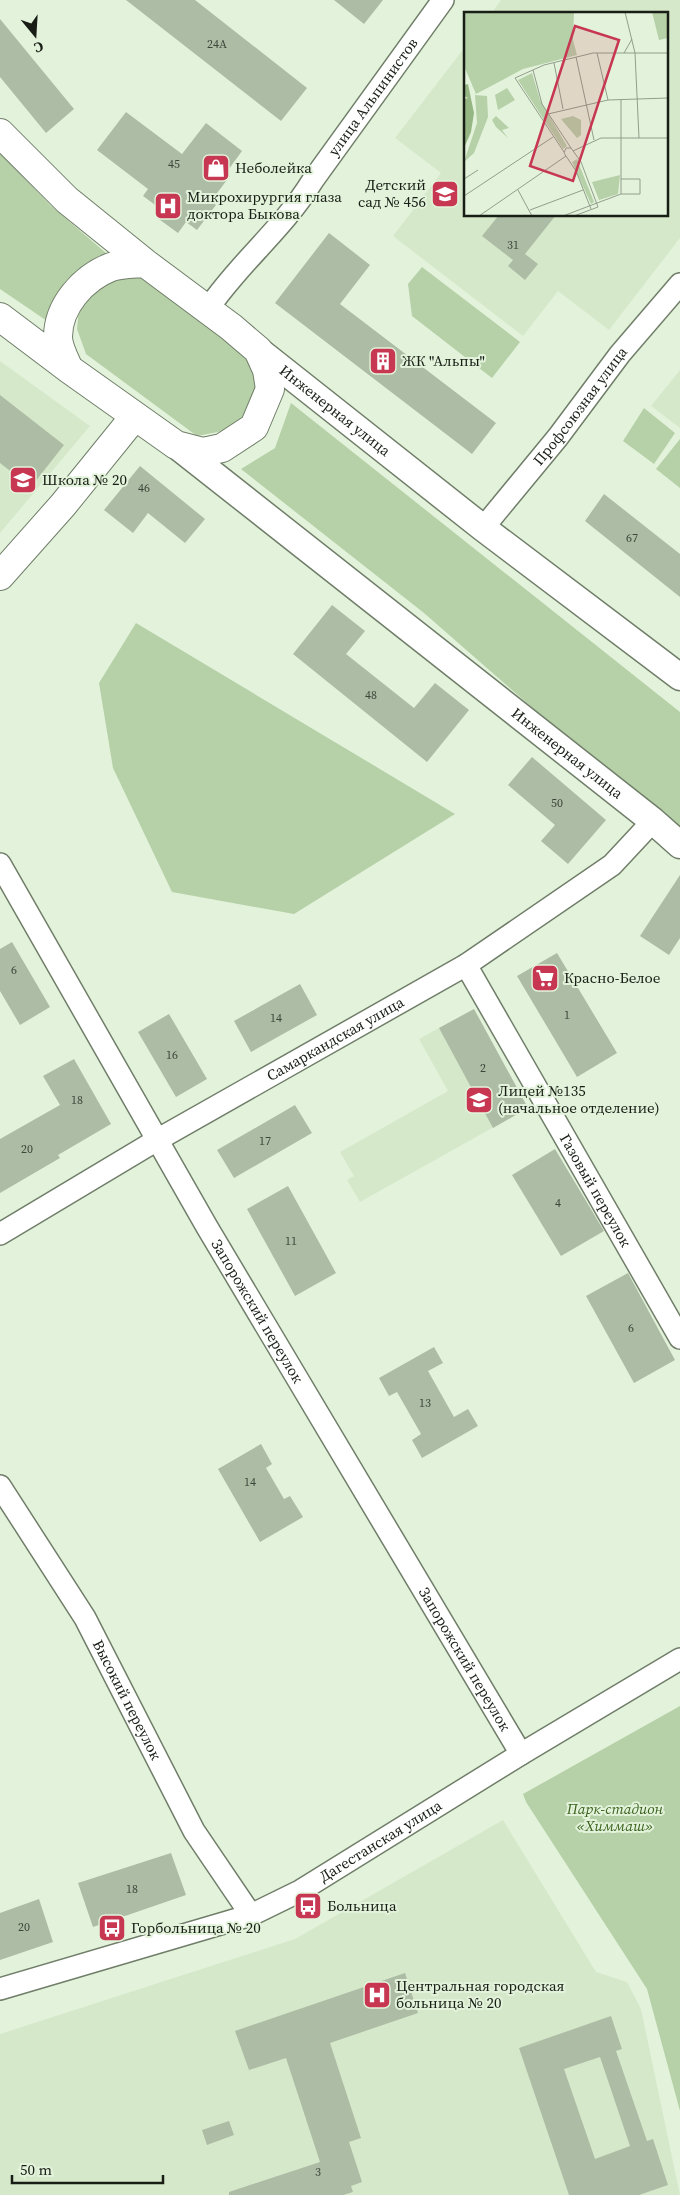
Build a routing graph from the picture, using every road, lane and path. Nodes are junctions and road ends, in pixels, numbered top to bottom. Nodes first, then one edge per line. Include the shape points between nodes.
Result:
1 (443, 0) edge
2 (0, 133) edge
3 (145, 263) junction
4 (680, 284) edge
5 (208, 310) junction
6 (0, 317) edge
7 (258, 350) junction
8 (69, 369) junction
9 (135, 416) junction
10 (176, 445) junction
11 (483, 528) junction
12 (0, 576) edge
13 (680, 677) edge
14 (653, 821) junction
15 (680, 845) edge
16 (0, 864) edge
17 (466, 965) junction
18 (157, 1140) junction
19 (0, 1234) edge
20 (680, 1338) edge
21 (0, 1486) edge
22 (680, 1659) edge
23 (521, 1754) junction
24 (251, 1914) junction
25 (0, 1989) edge

1 - 5 street, улица Альпинистов via 302,198 223,288
2 - 3 main road, Инженерная улица via 67,200
3 - 5 main road, Инженерная улица
3 - 8 main road via 111,267 85,282 76,292 61,315 58,338
4 - 11 street, Профсоюзная улица via 620,354 558,438
5 - 7 main road, Инженерная улица
6 - 8 main road, Инженерная улица
7 - 10 main road via 267,370 270,389 254,427 222,448 203,452
7 - 11 street, Инженерная улица
8 - 9 main road, Инженерная улица
9 - 10 main road, Инженерная улица
9 - 12 main road via 63,506
10 - 14 street, Инженерная улица
11 - 13 street, Инженерная улица
14 - 15 street, Инженерная улица
14 - 17 street, Самаркандская улица via 612,865
16 - 18 street, Запорожский переулок
17 - 18 street, Самаркандская улица
17 - 20 street, Газовый переулок
18 - 19 street, Самаркандская улица
18 - 23 street, Запорожский переулок
21 - 24 street, Высокий переулок via 85,1618 194,1832
22 - 23 street, Дагестанская улица
23 - 24 street, Дагестанская улица via 300,1891
24 - 25 street, Дагестанская улица

